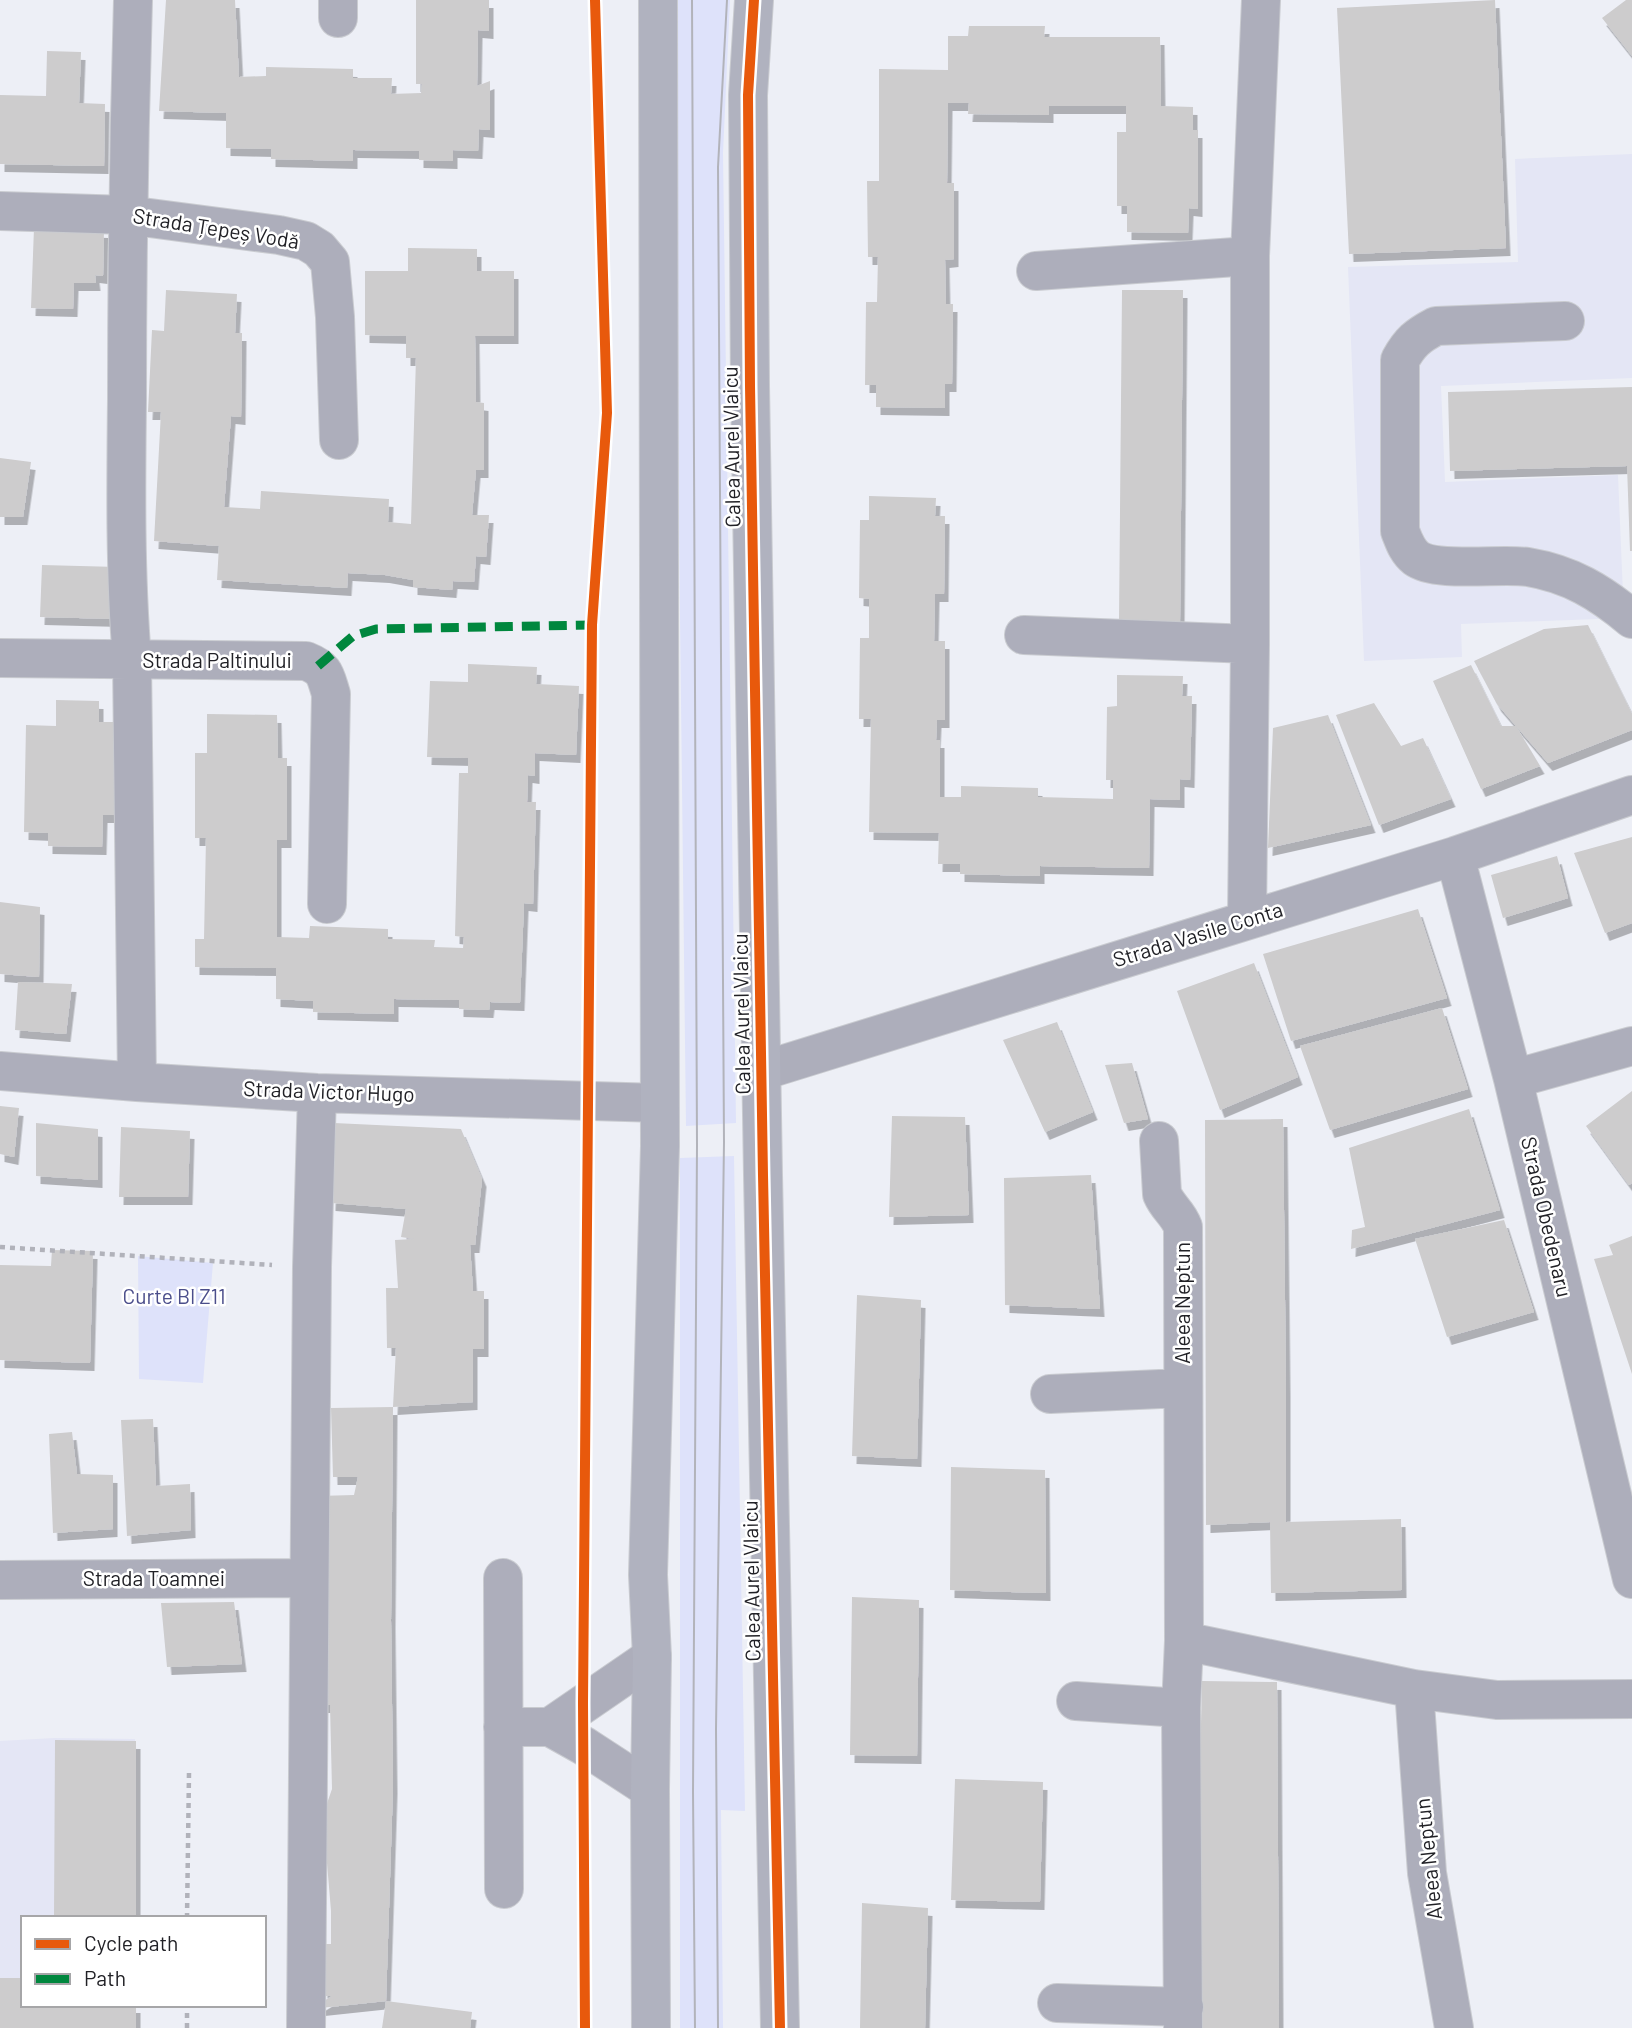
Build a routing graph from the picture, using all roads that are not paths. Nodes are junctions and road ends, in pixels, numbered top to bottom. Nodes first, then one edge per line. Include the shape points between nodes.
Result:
1 (133, 0) edge
2 (658, 0) edge
3 (754, 0) edge
4 (1261, 0) edge
5 (0, 211) edge
6 (127, 215) junction
7 (1250, 256) junction
8 (1036, 271) dead end
9 (1565, 321) dead end
10 (339, 440) dead end
11 (1632, 619) edge
12 (1024, 635) dead end
13 (1250, 644) junction
14 (0, 658) edge
15 (132, 660) junction
16 (1632, 795) edge
17 (1455, 856) junction
18 (327, 904) dead end
19 (1247, 920) junction
20 (1632, 1046) edge
21 (0, 1071) edge
22 (762, 1071) junction
23 (1513, 1079) junction
24 (137, 1082) junction
25 (317, 1093) junction
26 (659, 1103) junction
27 (1158, 1141) dead end
28 (1182, 1388) junction
29 (1050, 1394) dead end
30 (1631, 1572) edge
31 (309, 1578) junction
32 (503, 1578) dead end
33 (0, 1580) edge
34 (1184, 1641) junction
35 (652, 1657) junction
36 (1414, 1689) junction
37 (1632, 1699) edge
38 (1076, 1701) dead end
39 (1181, 1708) junction
40 (503, 1727) junction
41 (550, 1727) junction
42 (650, 1789) junction
43 (503, 1889) dead end
44 (1057, 2003) dead end
45 (1183, 2017) edge
46 (306, 2028) edge
47 (651, 2028) edge
48 (780, 2028) edge
49 (1454, 2028) edge

1 - 6 street
2 - 26 main road
3 - 22 main road, Calea Aurel Vlaicu via 748,95
4 - 7 street
5 - 6 street, Strada Țepeș Vodă
6 - 10 street, Strada Țepeș Vodă via 279,235 319,249 330,262
6 - 15 street via 127,579
7 - 8 street
7 - 13 street
9 - 11 street via 1436,326 1407,347 1400,360 1400,531 1406,548 1432,565 1526,567 1572,579 1609,599
12 - 13 street
13 - 19 street
14 - 15 street, Strada Paltinului
15 - 18 street, Strada Paltinului via 306,661 318,666 331,694
15 - 24 street
16 - 17 street, Strada Vasile Conta
17 - 19 street, Strada Vasile Conta
17 - 23 street, Strada Obedenaru
19 - 22 street, Strada Vasile Conta
20 - 23 street
21 - 24 street, Strada Victor Hugo
22 - 48 main road, Calea Aurel Vlaicu
23 - 30 street, Strada Obedenaru
24 - 25 street, Strada Victor Hugo
25 - 26 street, Strada Victor Hugo
25 - 31 street
26 - 35 main road via 648,1575
27 - 28 street, Aleea Neptun via 1162,1194 1183,1227
28 - 29 street, Aleea Neptun
28 - 34 street, Aleea Neptun
31 - 33 street, Strada Toamnei
31 - 46 street
32 - 40 street
34 - 36 street
34 - 39 street, Aleea Neptun
35 - 41 street
35 - 42 main road
36 - 37 street via 1497,1700
36 - 49 street, Aleea Neptun via 1427,1873
38 - 39 street
39 - 45 street, Aleea Neptun
40 - 41 street
40 - 43 street
41 - 42 street
42 - 47 main road
44 - 45 street, Aleea Neptun

